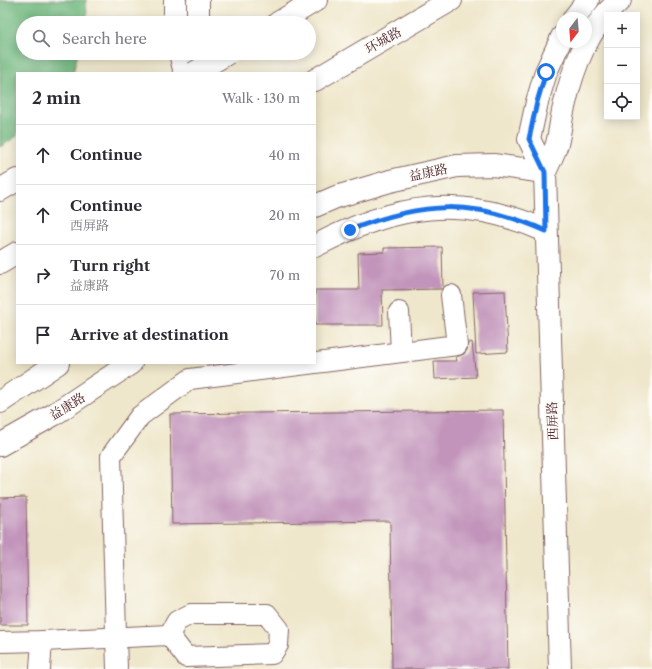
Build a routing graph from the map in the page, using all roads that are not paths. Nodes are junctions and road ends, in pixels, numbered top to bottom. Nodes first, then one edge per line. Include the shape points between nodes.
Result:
1 (175, 0) edge
2 (198, 0) edge
3 (316, 0) edge
4 (451, 0) edge
5 (588, 0) edge
6 (620, 0) edge
7 (579, 12) edge
8 (175, 16) edge
9 (198, 16) edge
10 (290, 16) edge
11 (557, 48) edge
12 (182, 60) edge
13 (205, 60) edge
14 (216, 60) edge
15 (185, 72) edge
16 (196, 72) edge
17 (210, 72) edge
18 (316, 79) edge
19 (545, 172) junction
20 (16, 181) edge
21 (0, 190) edge
22 (318, 202) edge
23 (546, 231) junction
24 (316, 246) edge
25 (16, 254) edge
26 (0, 263) edge
27 (451, 295) dead end
28 (399, 312) dead end
29 (401, 352) junction
30 (316, 363) edge
31 (57, 364) edge
32 (130, 364) edge
33 (307, 364) edge
34 (0, 402) edge
35 (0, 445) edge
36 (169, 635) junction
37 (117, 638) junction
38 (0, 642) edge
39 (42, 642) junction
40 (40, 669) edge
41 (117, 669) edge
42 (560, 669) edge

1 - 8 main road
2 - 9 main road
3 - 10 main road
4 - 18 main road, 环城路
5 - 7 main road
6 - 19 main road via 598,24 580,57 569,86 557,144
11 - 19 main road via 546,72 529,139
12 - 15 main road
13 - 17 main road
14 - 16 main road, bridge
19 - 22 main road, 益康路 via 493,165 457,166 390,181
19 - 23 main road, 西屏路
20 - 21 main road
23 - 24 main road via 488,211 454,207 433,208 402,212 350,230
23 - 42 main road, 西屏路
25 - 26 main road
27 - 29 lane via 457,345
28 - 29 lane
29 - 30 lane
31 - 34 main road
32 - 35 main road, 益康路 via 53,415
33 - 37 lane via 190,379 140,416 111,456
36 - 36 lane via 186,657 272,654 278,645 279,629 267,614 190,614 177,620
36 - 37 lane
37 - 39 lane
37 - 41 lane
38 - 39 lane
39 - 40 lane

